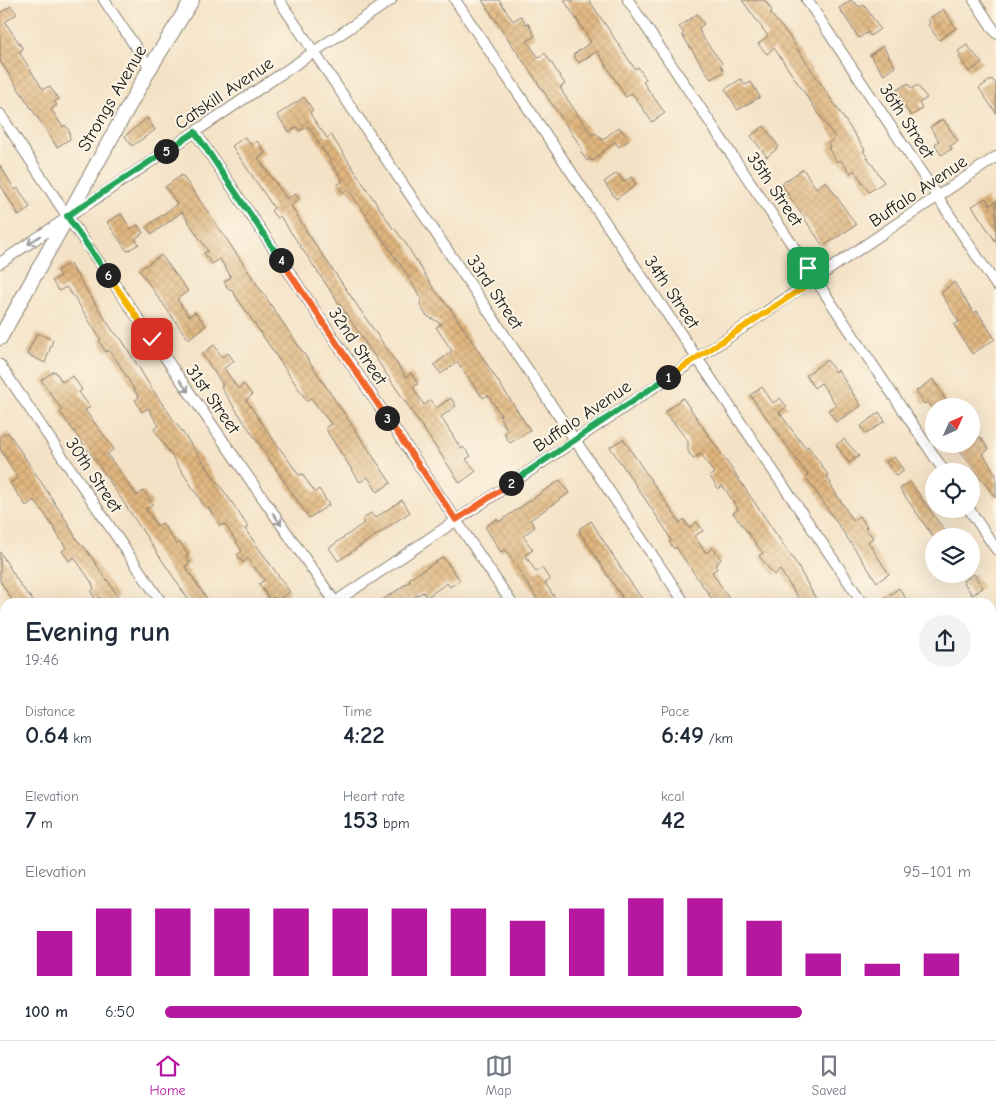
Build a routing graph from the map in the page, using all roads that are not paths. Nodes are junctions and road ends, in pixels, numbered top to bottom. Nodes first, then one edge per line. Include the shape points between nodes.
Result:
1 (104, 0) edge
2 (192, 0) edge
3 (279, 0) edge
4 (391, 0) edge
5 (454, 0) edge
6 (628, 0) edge
7 (807, 0) edge
8 (974, 0) edge
9 (996, 33) edge
10 (314, 52) junction
11 (150, 68) junction
12 (0, 114) edge
13 (195, 132) junction
14 (996, 157) edge
15 (938, 197) junction
16 (67, 216) junction
17 (0, 263) edge
18 (815, 280) junction
19 (996, 285) edge
20 (0, 338) edge
21 (697, 358) junction
22 (0, 365) edge
23 (575, 441) junction
24 (939, 463) edge
25 (975, 518) edge
26 (456, 520) junction
27 (996, 549) edge
28 (158, 598) edge
29 (332, 598) edge
30 (341, 598) edge
31 (507, 598) edge
32 (681, 598) edge
33 (859, 598) edge

1 - 11 street
2 - 11 street, Strongs Avenue
3 - 10 street, 33rd Street
4 - 10 street, Catskill Avenue
5 - 21 street, 34th Street
6 - 18 street, 35th Street
7 - 15 street, 36th Street
8 - 9 street
10 - 13 street, Catskill Avenue
10 - 23 street, 33rd Street
11 - 16 street, Strongs Avenue
12 - 16 street, 31st Street
13 - 16 street, Catskill Avenue
13 - 26 street, 32nd Street
14 - 15 street, Buffalo Avenue
15 - 18 street, Buffalo Avenue
15 - 19 street, 36th Street
16 -> 17 street, Catskill Avenue
16 - 20 street, Strongs Avenue
16 -> 29 street, 31st Street
18 - 21 street, Buffalo Avenue
18 - 24 street, 35th Street
21 - 23 street, Buffalo Avenue
21 - 33 street, 34th Street
22 - 28 street, 30th Street
23 - 26 street, Buffalo Avenue
23 - 32 street, 33rd Street
25 - 27 street
26 - 30 street, Buffalo Avenue
26 - 31 street, 32nd Street

